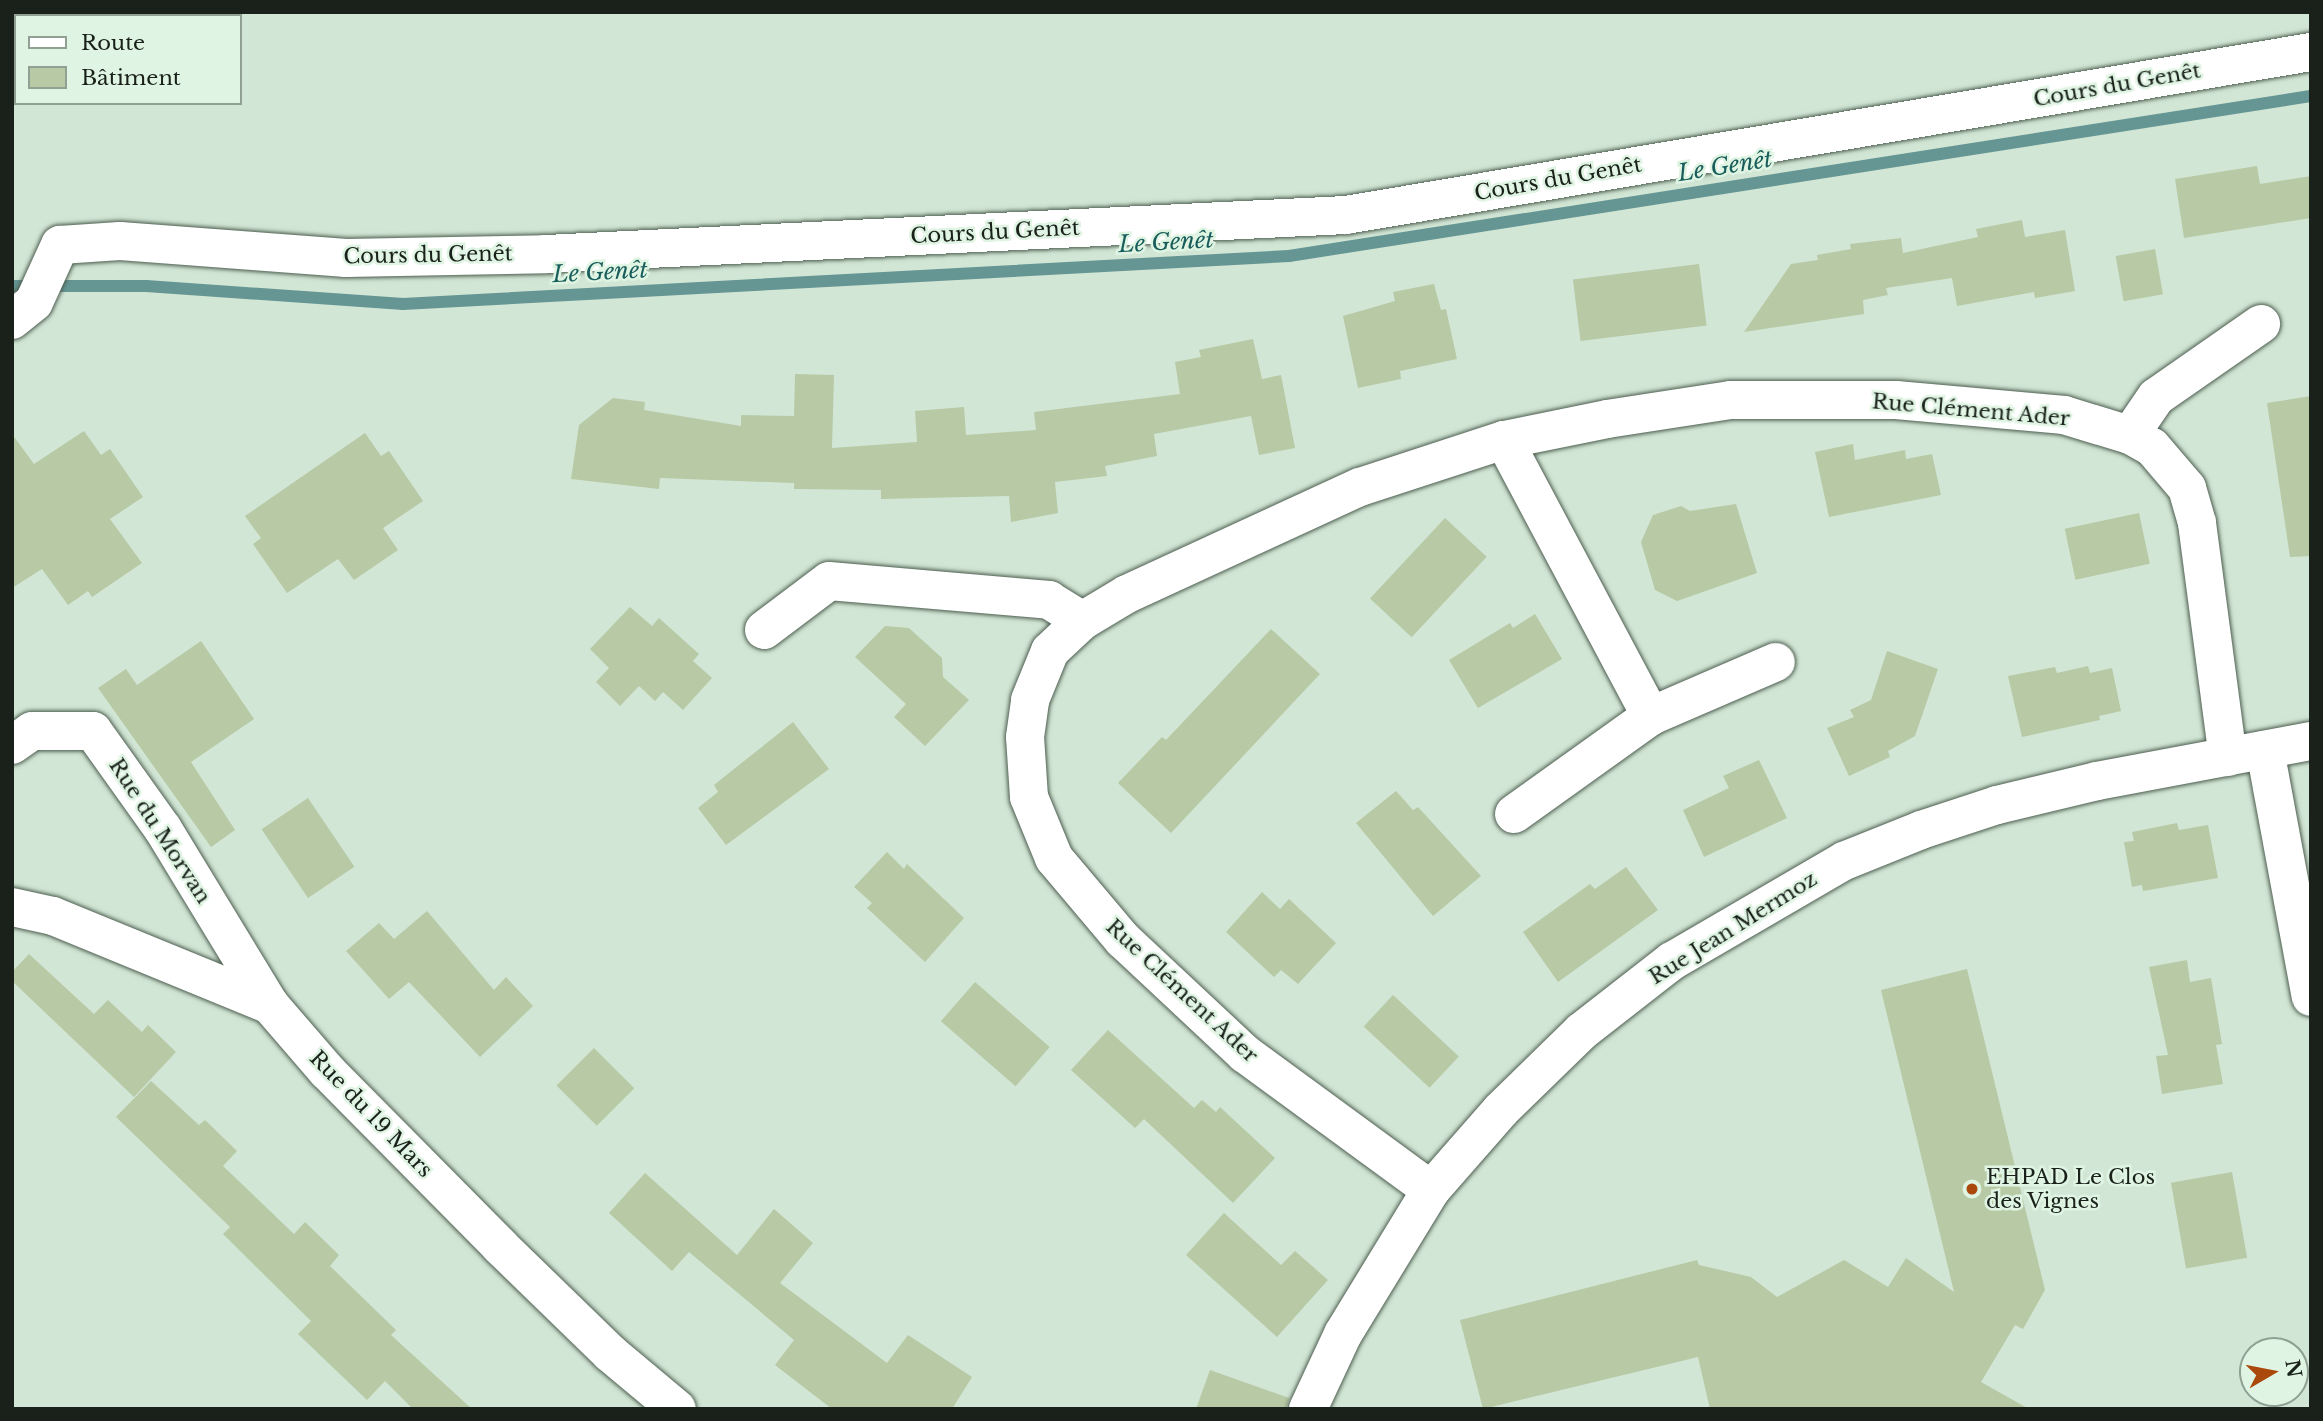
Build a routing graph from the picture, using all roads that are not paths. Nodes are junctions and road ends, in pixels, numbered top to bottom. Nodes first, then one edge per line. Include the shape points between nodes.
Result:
1 (2311, 52) edge
2 (23, 311) edge
3 (2261, 324) dead end
4 (2130, 435) junction
5 (1504, 440) junction
6 (1082, 621) junction
7 (764, 630) dead end
8 (1776, 662) dead end
9 (1651, 716) junction
10 (2311, 741) edge
11 (12, 745) edge
12 (2247, 753) junction
13 (1514, 814) dead end
14 (12, 906) edge
15 (2311, 997) edge
16 (270, 1005) junction
17 (1431, 1190) junction
18 (677, 1409) edge
19 (1308, 1409) edge

1 - 2 street, Cours du Genêt via 1346,215 546,254 346,257 120,241 60,245
3 - 4 street via 2156,397
4 - 5 street, Rue Clément Ader via 2064,415 1896,400 1731,400
4 - 12 street, Rue Clément Ader via 2169,464 2190,500
5 - 6 street, Rue Clément Ader via 1360,487 1126,594
5 - 9 street
6 - 7 street via 1049,600 829,582
6 - 17 street, Rue Clément Ader via 1050,651 1030,700 1025,737 1029,797 1054,858 1123,940 1245,1054
8 - 9 street
9 - 13 street
10 - 12 street, Rue Jean Mermoz
11 - 16 street, Rue du Morvan via 32,730 93,731 163,829
12 - 15 street, Rue Clément Ader
12 - 17 street, Rue Jean Mermoz via 1997,805 1844,862 1772,900 1672,961 1582,1031 1501,1110
14 - 16 street, Rue du 19 Mars via 53,916
16 - 18 street, Rue du 19 Mars via 327,1070 500,1246 610,1353
17 - 19 street, Rue Jean Mermoz via 1343,1334

